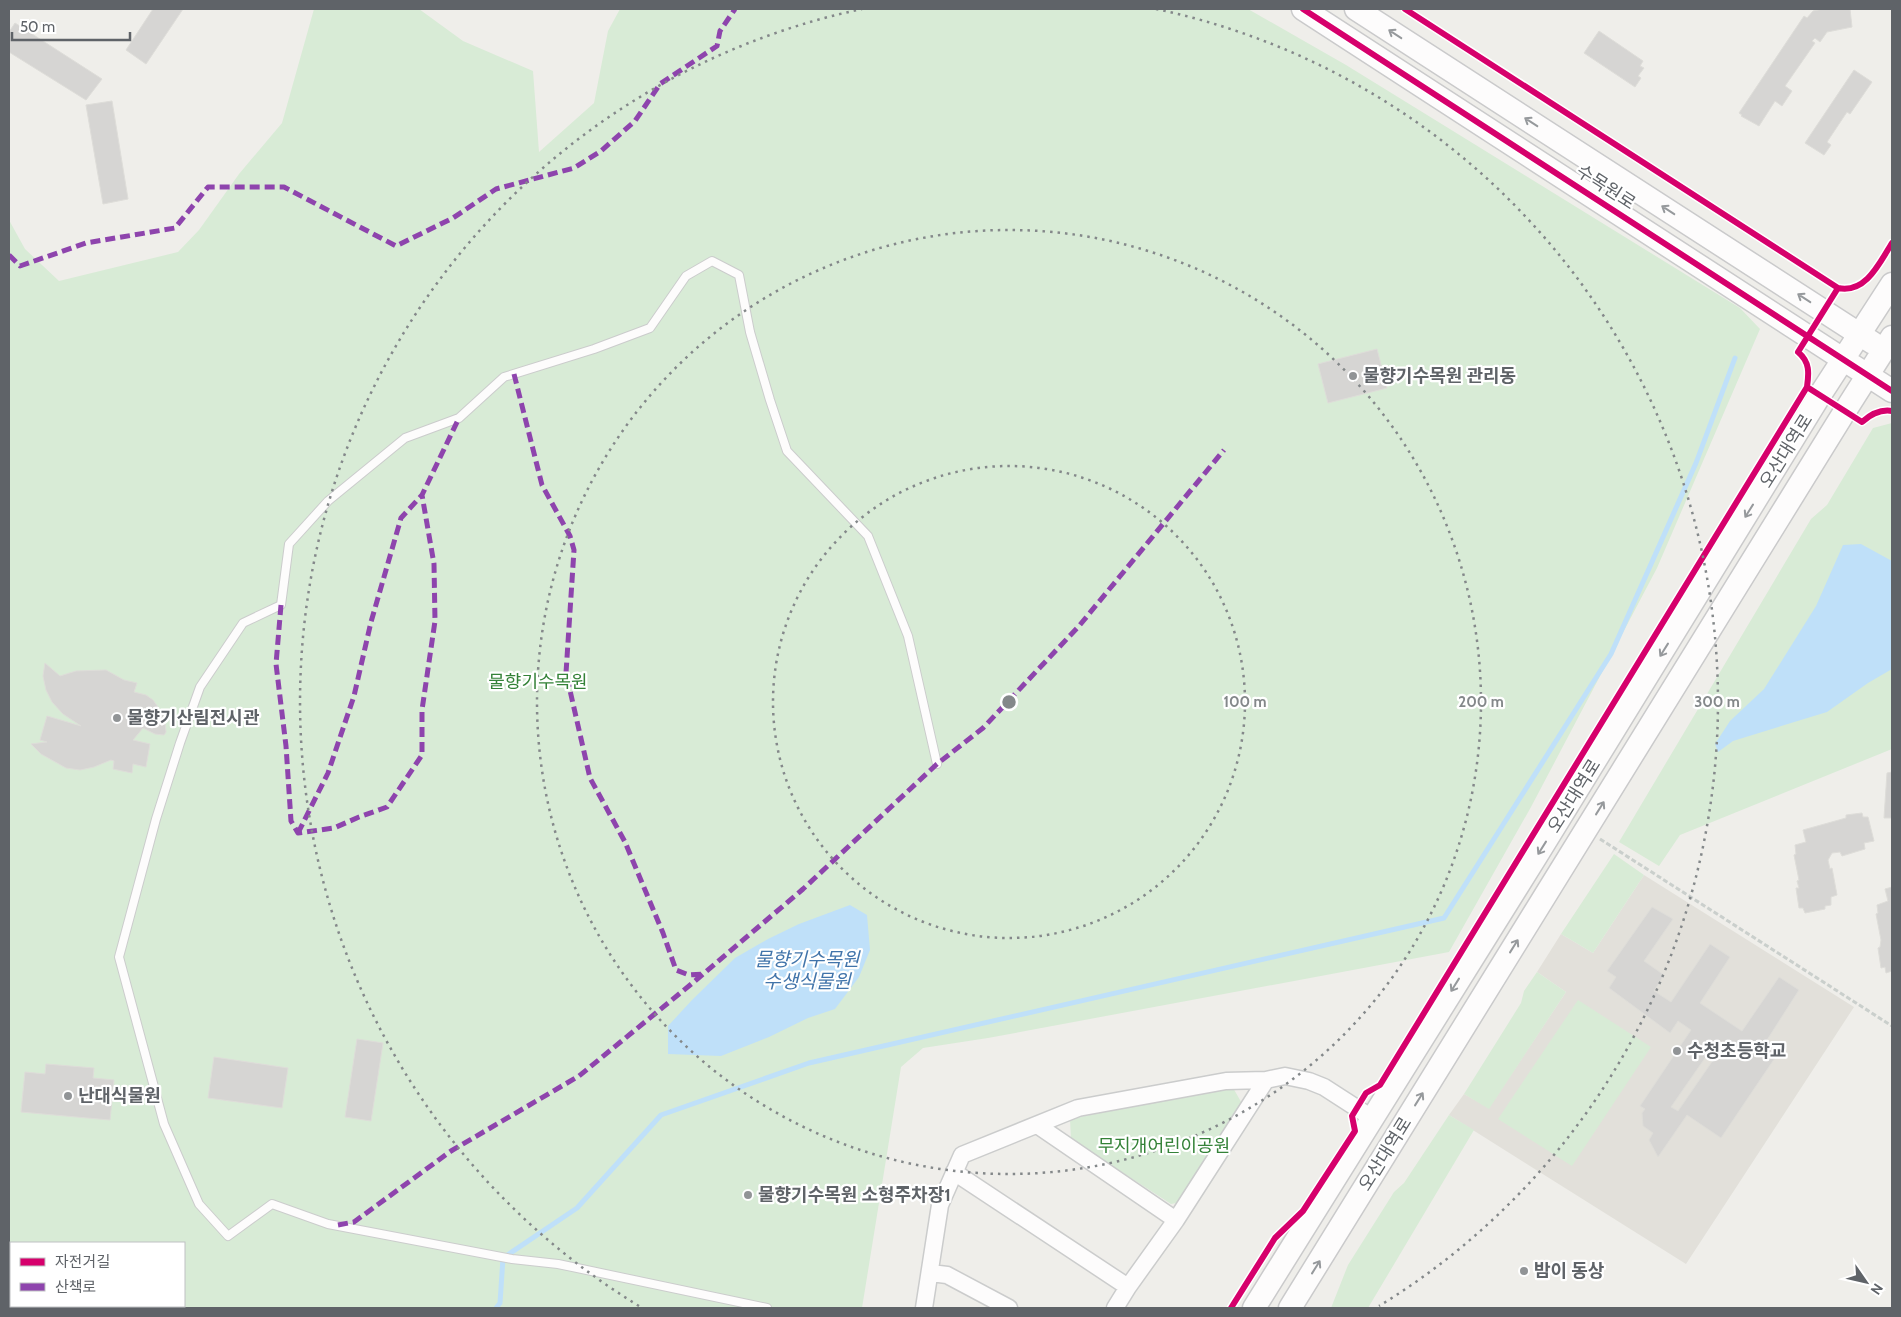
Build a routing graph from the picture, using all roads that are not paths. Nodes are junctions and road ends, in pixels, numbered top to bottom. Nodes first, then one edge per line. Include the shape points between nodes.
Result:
1 (1303, 9) edge
2 (1356, 9) edge
3 (1892, 284) edge
4 (1860, 335) junction
5 (1889, 348) edge
6 (1844, 360) junction
7 (1868, 375) junction
8 (1892, 391) edge
9 (936, 764) dead end
10 (1266, 1080) junction
11 (1372, 1118) junction
12 (1037, 1125) junction
13 (954, 1172) junction
14 (1176, 1220) junction
15 (931, 1273) junction
16 (1128, 1287) junction
17 (767, 1308) edge
18 (924, 1308) edge
19 (1009, 1308) edge
20 (1115, 1308) edge
21 (1254, 1308) edge
22 (1290, 1308) edge

1 - 6 main road, 수목원로
4 -> 2 main road, 수목원로
3 - 4 main road, 오산대역로
4 - 5 main road, 수목원로
4 - 6 main road, 오산대역로
5 - 7 main road, 오산대역로
6 - 7 main road, 수목원로
6 -> 11 main road, 오산대역로
7 - 8 main road, 수목원로
22 -> 7 main road, 오산대역로
9 - 17 lane via 908,636 868,536 787,451 750,332 739,275 712,261 686,276 650,328 504,377 459,418 405,438 328,501 290,544 281,605 243,623 200,687 156,819 119,957 164,1124 199,1204 228,1236 272,1204 328,1224 549,1263
10 - 11 street via 1285,1076 1309,1081
10 - 12 street via 1226,1081 1078,1108
10 - 14 street
11 - 21 main road, 오산대역로
12 - 13 street via 962,1155
12 - 14 street
13 - 15 street via 940,1205
13 - 16 street
14 - 16 street
15 - 18 street
15 - 19 street via 947,1275
16 - 20 street

